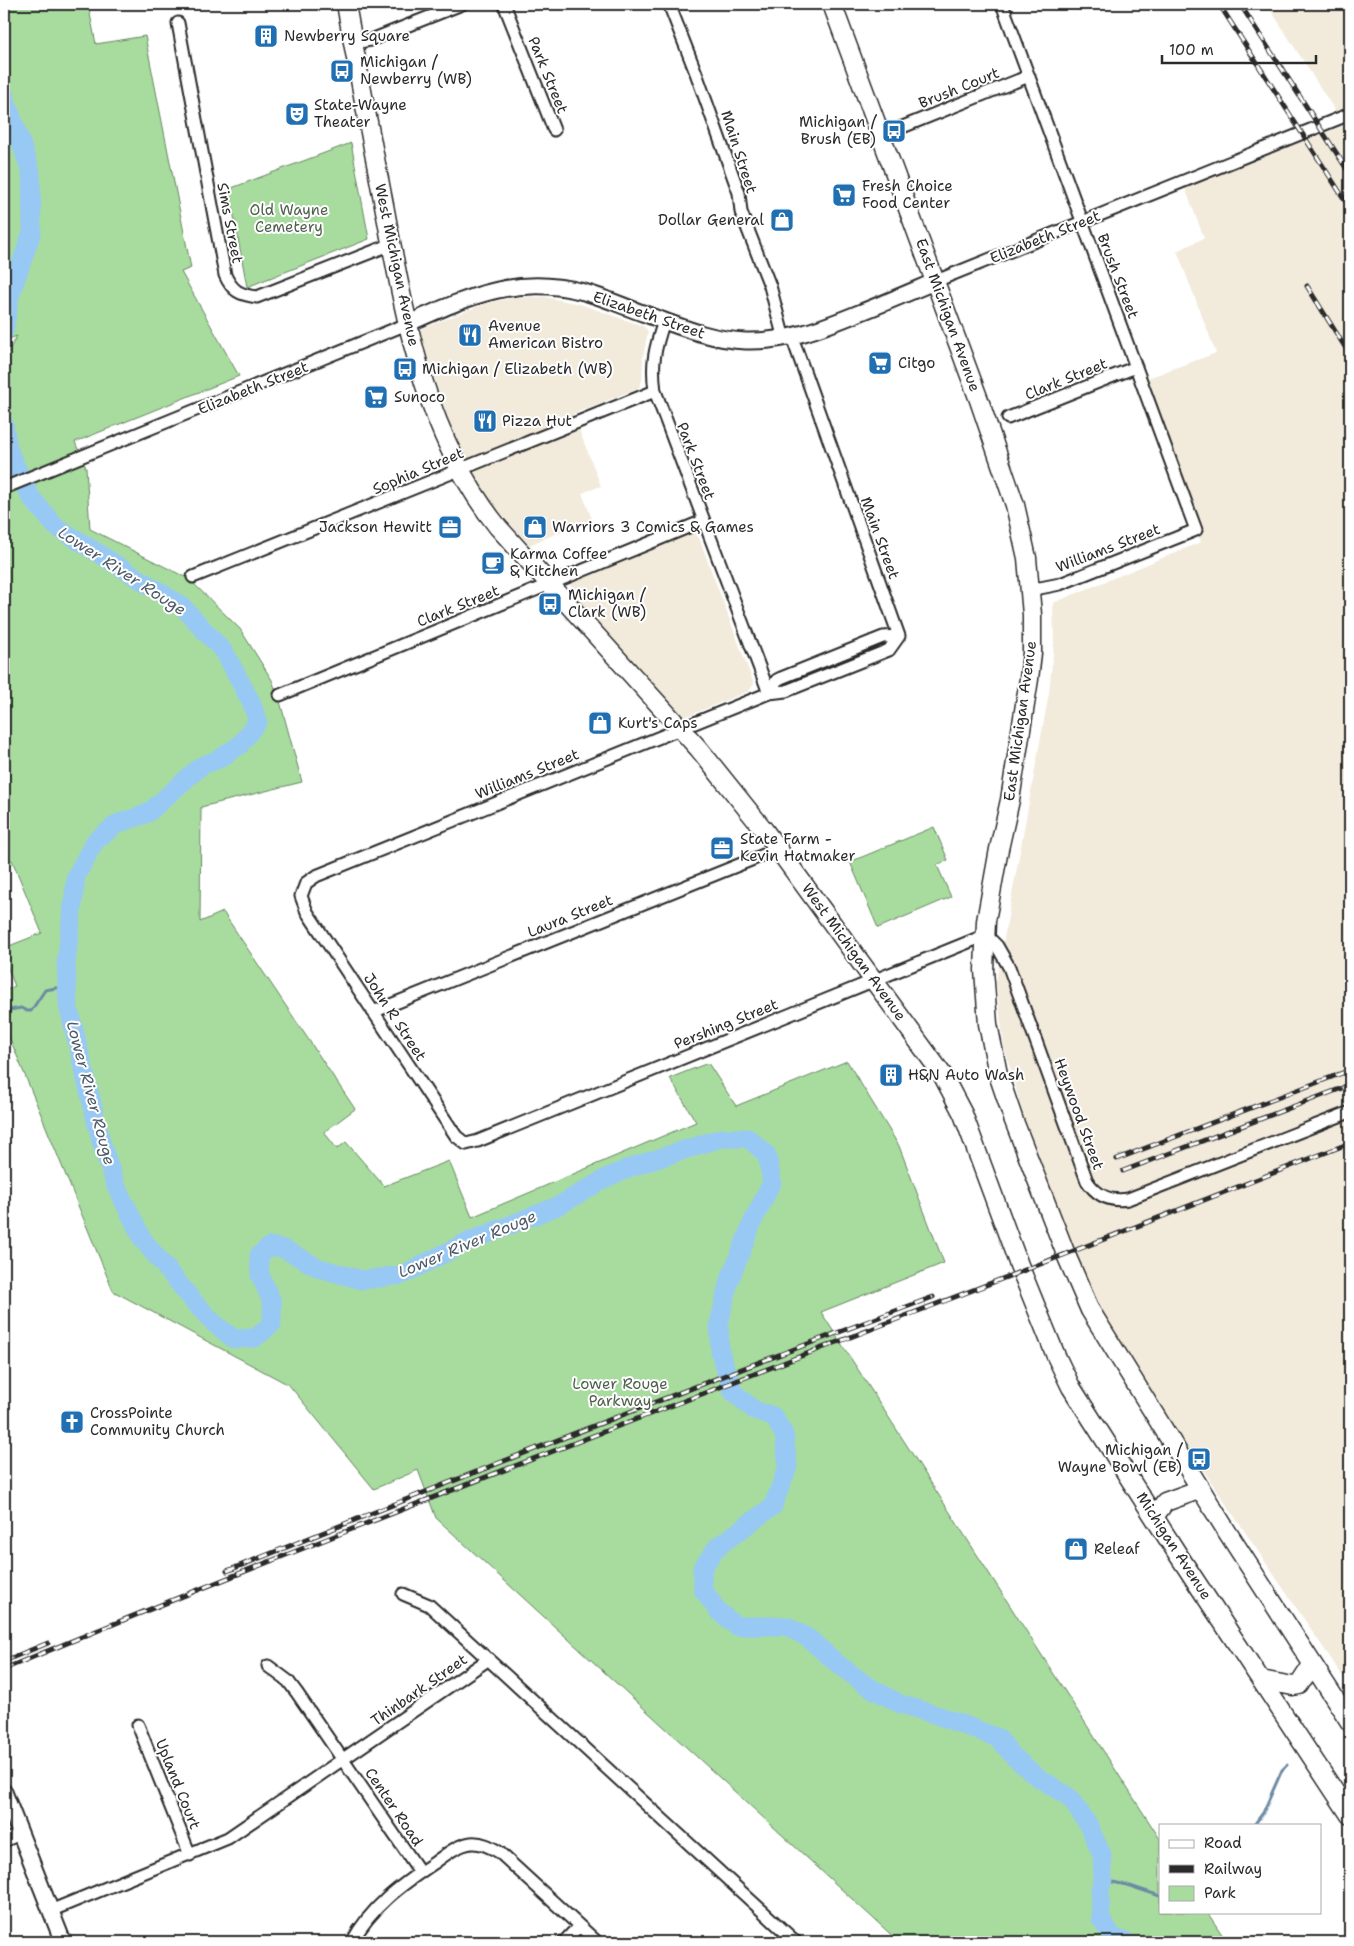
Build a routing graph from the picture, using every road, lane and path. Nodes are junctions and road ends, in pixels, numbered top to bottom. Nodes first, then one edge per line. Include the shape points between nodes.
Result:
1 (346, 4) edge
2 (462, 4) edge
3 (504, 4) edge
4 (669, 4) edge
5 (832, 4) edge
6 (1002, 4) edge
7 (178, 23) dead end
8 (353, 43) junction
9 (1029, 76) junction
10 (1350, 114) edge
11 (900, 128) dead end
12 (554, 130) dead end
13 (1081, 222) junction
14 (392, 244) junction
15 (936, 281) junction
16 (664, 321) junction
17 (407, 324) junction
18 (788, 338) junction
19 (1136, 367) junction
20 (655, 392) junction
21 (1008, 418) dead end
22 (458, 469) junction
23 (4, 488) edge
24 (703, 521) junction
25 (1196, 530) joint
26 (193, 577) dead end
27 (550, 584) junction
28 (1030, 590) junction
29 (899, 636) joint
30 (769, 692) junction
31 (280, 695) dead end
32 (681, 730) junction
33 (777, 846) junction
34 (302, 890) joint
35 (986, 935) junction
36 (875, 981) junction
37 (373, 1012) junction
38 (1350, 1112) edge
39 (478, 1141) joint
40 (1019, 1265) joint
41 (1201, 1489) junction
42 (1154, 1517) junction
43 (403, 1594) dead end
44 (489, 1659) junction
45 (1312, 1665) junction
46 (268, 1666) dead end
47 (1261, 1680) junction
48 (1350, 1722) edge
49 (138, 1725) dead end
50 (344, 1760) junction
51 (4, 1792) edge
52 (1350, 1815) edge
53 (20, 1834) junction
54 (4, 1840) edge
55 (190, 1855) junction
56 (420, 1872) junction
57 (50, 1911) junction
58 (579, 1926) junction
59 (63, 1942) edge
60 (352, 1942) edge
61 (564, 1942) edge
62 (597, 1942) edge
63 (795, 1942) edge

1 - 8 main road, West Michigan Avenue
2 - 8 street via 371,40
3 - 12 street, Park Street
4 - 18 street, Main Street via 739,193 741,212
5 - 15 main road, East Michigan Avenue
6 - 9 street, Brush Street
7 - 14 street, Sims Street via 229,285 239,294 257,297
8 - 14 main road, West Michigan Avenue
9 - 11 street, Brush Court
9 - 13 street, Brush Street
10 - 13 street, Elizabeth Street
13 - 15 street, Elizabeth Street
13 - 19 street, Brush Street
14 - 17 main road, West Michigan Avenue
15 - 18 street, Elizabeth Street via 814,331
15 - 28 main road, East Michigan Avenue via 1015,506 1027,558
16 - 17 street, Elizabeth Street via 584,292 533,286 478,294
16 - 18 street, Elizabeth Street via 728,340
16 - 20 street, Park Street via 654,352
17 - 22 main road, West Michigan Avenue via 439,428
17 - 23 street, Elizabeth Street
18 - 29 street, Main Street
19 - 21 street, Clark Street
19 - 25 street, Brush Street
20 - 22 street, Sophia Street
20 - 24 street, Park Street
22 - 26 street, Sophia Street via 394,498
22 - 27 main road, West Michigan Avenue via 482,508
24 - 27 street, Clark Street
24 - 30 street, Park Street
25 - 28 street, Williams Street via 1060,584
27 - 31 street, Clark Street
27 - 32 main road, West Michigan Avenue
28 - 35 main road, East Michigan Avenue via 1033,634 1029,679
29 - 30 street, Williams Street via 883,637 781,678
30 - 32 street, Williams Street
32 - 33 main road, West Michigan Avenue
32 - 34 street, Williams Street via 316,876
33 - 36 main road, West Michigan Avenue
33 - 37 street, Laura Street via 766,854
34 - 37 street, John R Street via 302,902 307,912
35 - 36 street, Pershing Street
35 - 38 street, Heywood Street via 1010,967 1087,1181 1103,1197 1128,1199
35 - 41 main road, East Michigan Avenue via 984,970 988,1024 998,1074 1014,1120 1090,1310
36 - 39 street, Pershing Street
36 - 40 main road, West Michigan Avenue via 942,1074 963,1114
37 - 39 street, John R Street via 456,1136 466,1144
40 - 42 main road, Michigan Avenue via 1072,1387
41 - 42 main road via 1165,1502
41 - 45 main road
42 - 47 main road, Michigan Avenue
43 - 44 street via 429,1605
44 - 50 street, Thinbark Street
44 - 63 street, Thinbark Street
45 - 47 main road via 1299,1685
45 - 48 main road
46 - 50 street, Center Road via 288,1681
47 - 52 main road, Michigan Avenue
49 - 55 street, Upland Court
50 - 55 street, Thinbark Street via 228,1838
50 - 56 street, Center Road
51 - 53 street
53 - 54 street
53 - 57 street
55 - 57 street, Thinbark Street
56 - 58 street via 460,1846 483,1844 499,1852
56 - 60 street via 394,1890 376,1908
57 - 59 street
58 - 61 street
58 - 62 street

